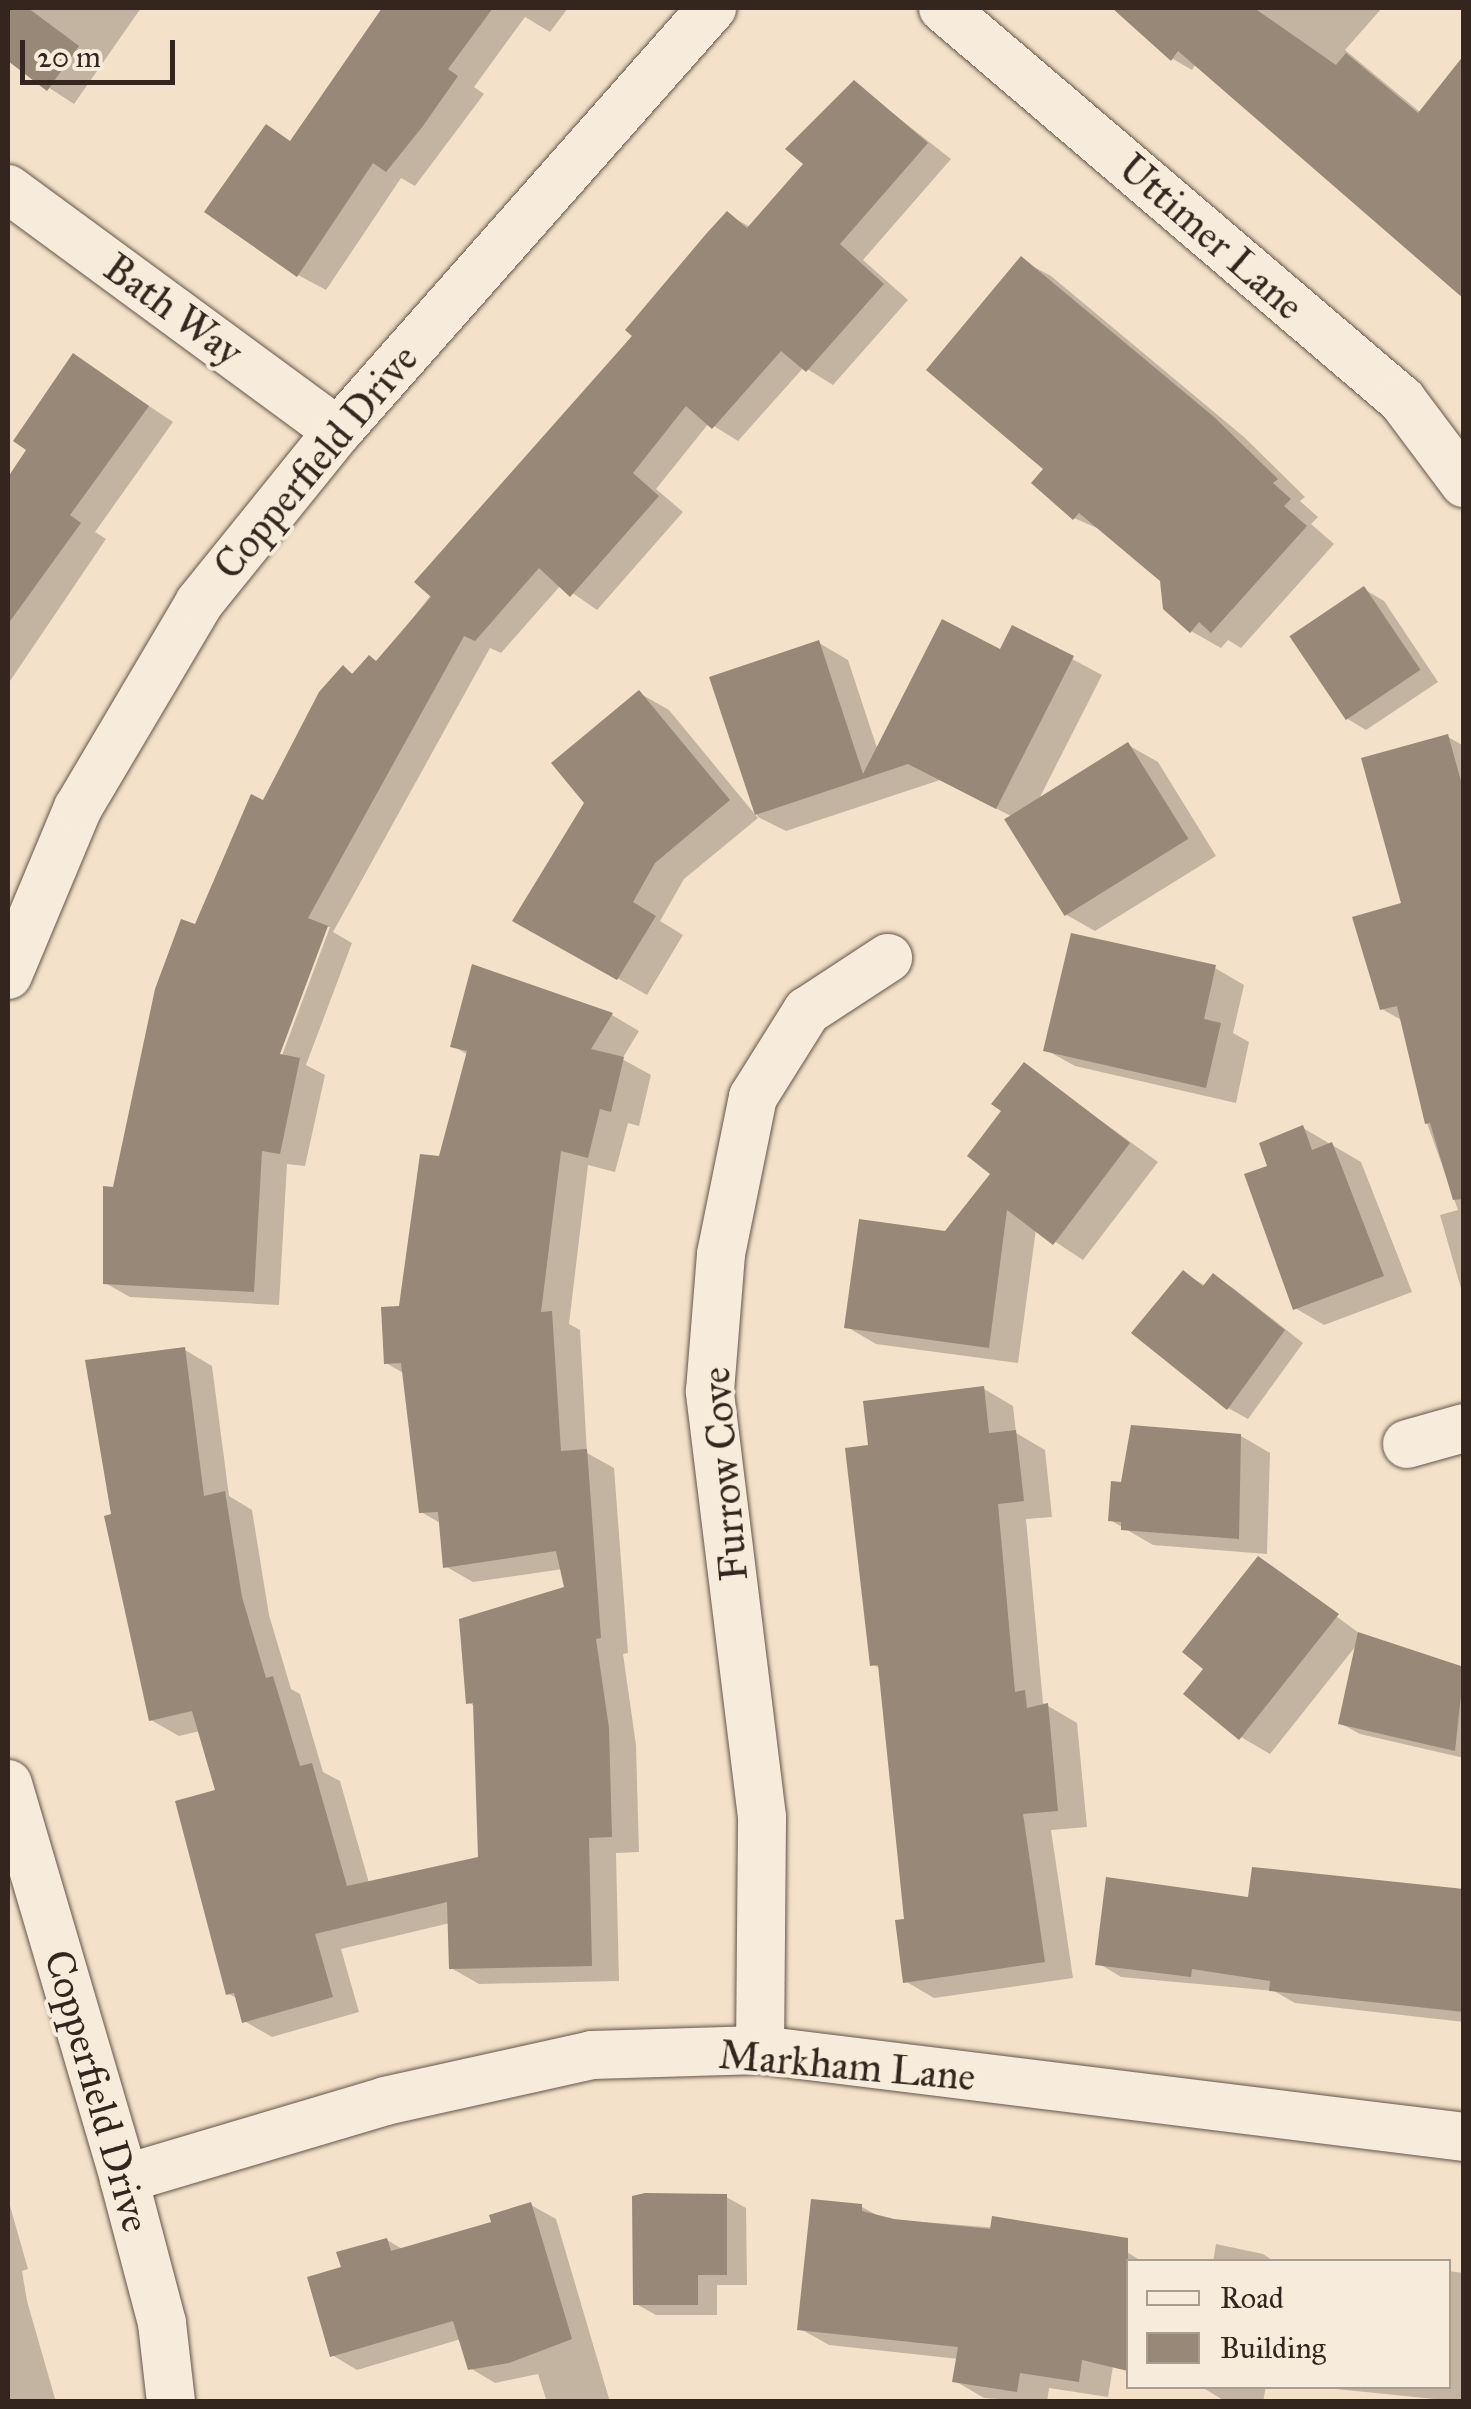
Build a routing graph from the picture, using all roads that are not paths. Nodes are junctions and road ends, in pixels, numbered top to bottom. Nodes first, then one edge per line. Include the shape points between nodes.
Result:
1 (712, 8) edge
2 (943, 8) edge
3 (8, 188) edge
4 (338, 431) junction
5 (1464, 482) edge
6 (888, 958) dead end
7 (8, 975) edge
8 (1464, 1428) edge
9 (1407, 1444) dead end
10 (8, 1784) edge
11 (760, 2050) junction
12 (1464, 2138) edge
13 (124, 2179) junction
14 (171, 2402) edge

1 - 4 street, Copperfield Drive
2 - 5 street, Uttimer Lane via 1402,400
3 - 4 street, Bath Way
4 - 7 street, Copperfield Drive via 199,603 78,808
6 - 11 street, Furrow Cove via 807,1012 753,1097 720,1254 710,1392 762,1817
8 - 9 street
10 - 13 street, Copperfield Drive
11 - 12 street, Markham Lane
11 - 13 street, Markham Lane via 592,2055 386,2101
13 - 14 street, Copperfield Drive via 162,2323

